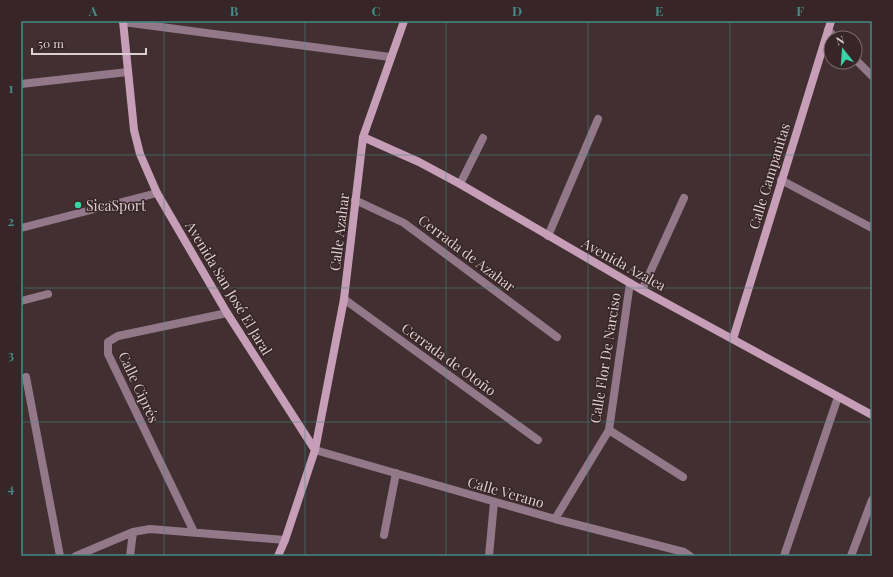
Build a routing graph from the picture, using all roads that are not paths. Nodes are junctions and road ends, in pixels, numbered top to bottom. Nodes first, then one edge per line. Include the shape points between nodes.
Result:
1 (123, 21) edge
2 (404, 21) edge
3 (831, 21) edge
4 (828, 30) edge
5 (823, 46) edge
6 (390, 57) junction
7 (863, 66) edge
8 (128, 72) junction
9 (872, 76) edge
10 (21, 84) edge
11 (598, 119) dead end
12 (363, 137) junction
13 (483, 138) dead end
14 (781, 180) junction
15 (460, 184) junction
16 (157, 193) junction
17 (684, 198) dead end
18 (356, 200) junction
19 (21, 228) edge
20 (872, 228) edge
21 (548, 236) junction
22 (630, 283) junction
23 (642, 290) junction
24 (48, 294) dead end
25 (344, 299) junction
26 (21, 301) edge
27 (228, 313) junction
28 (557, 337) dead end
29 (733, 339) junction
30 (26, 377) dead end
31 (838, 397) junction
32 (872, 415) edge
33 (609, 430) junction
34 (538, 440) dead end
35 (315, 450) junction
36 (396, 473) junction
37 (683, 477) dead end
38 (872, 500) edge
39 (494, 502) junction
40 (555, 520) junction
41 (133, 532) junction
42 (194, 532) junction
43 (384, 535) dead end
44 (285, 540) junction
45 (685, 555) edge
46 (60, 556) edge
47 (76, 556) edge
48 (130, 556) edge
49 (278, 556) edge
50 (489, 556) edge
51 (784, 556) edge
52 (850, 556) edge

1 - 6 street
1 - 8 street, Avenida San José El Jaral
2 - 6 street, Calle Azahar
3 - 4 street, Calle Campanitas
5 - 14 street, Calle Campanitas
6 - 12 street, Calle Azahar
7 - 9 street
8 - 10 street
8 - 16 street, Avenida San José El Jaral via 134,130 140,154
11 - 21 street
12 - 15 street, Avenida Azalea
12 - 18 street, Calle Azahar
13 - 15 street
14 - 20 street
14 - 29 street, Calle Campanitas
15 - 21 street, Avenida Azalea
16 - 19 street
16 - 27 street, Avenida San José El Jaral
17 - 23 street
18 - 25 street, Calle Azahar
18 - 28 street, Cerrada de Azahar via 404,223
21 - 22 street, Avenida Azalea
22 - 23 street, Avenida Azalea
22 - 33 street, Calle Flor De Narciso
23 - 29 street, Avenida Azalea
24 - 26 street
25 - 34 street, Cerrada de Otoño
25 - 35 street, Calle Azahar
27 - 35 street, Avenida San José El Jaral
27 - 42 street, Calle Ciprés via 118,336 108,342 108,354
29 - 31 street, Avenida Azalea
30 - 46 street
31 - 32 street, Avenida Azalea
31 - 51 street
33 - 37 street
33 - 40 street, Calle Flor De Narciso
35 - 36 street, Calle Verano
35 - 44 street
36 - 39 street, Calle Verano
36 - 43 street
38 - 52 street
39 - 40 street, Calle Verano
39 - 50 street
40 - 45 street, Calle Verano
41 - 42 street via 150,529
41 - 47 street
41 - 48 street
42 - 44 street
44 - 49 street

